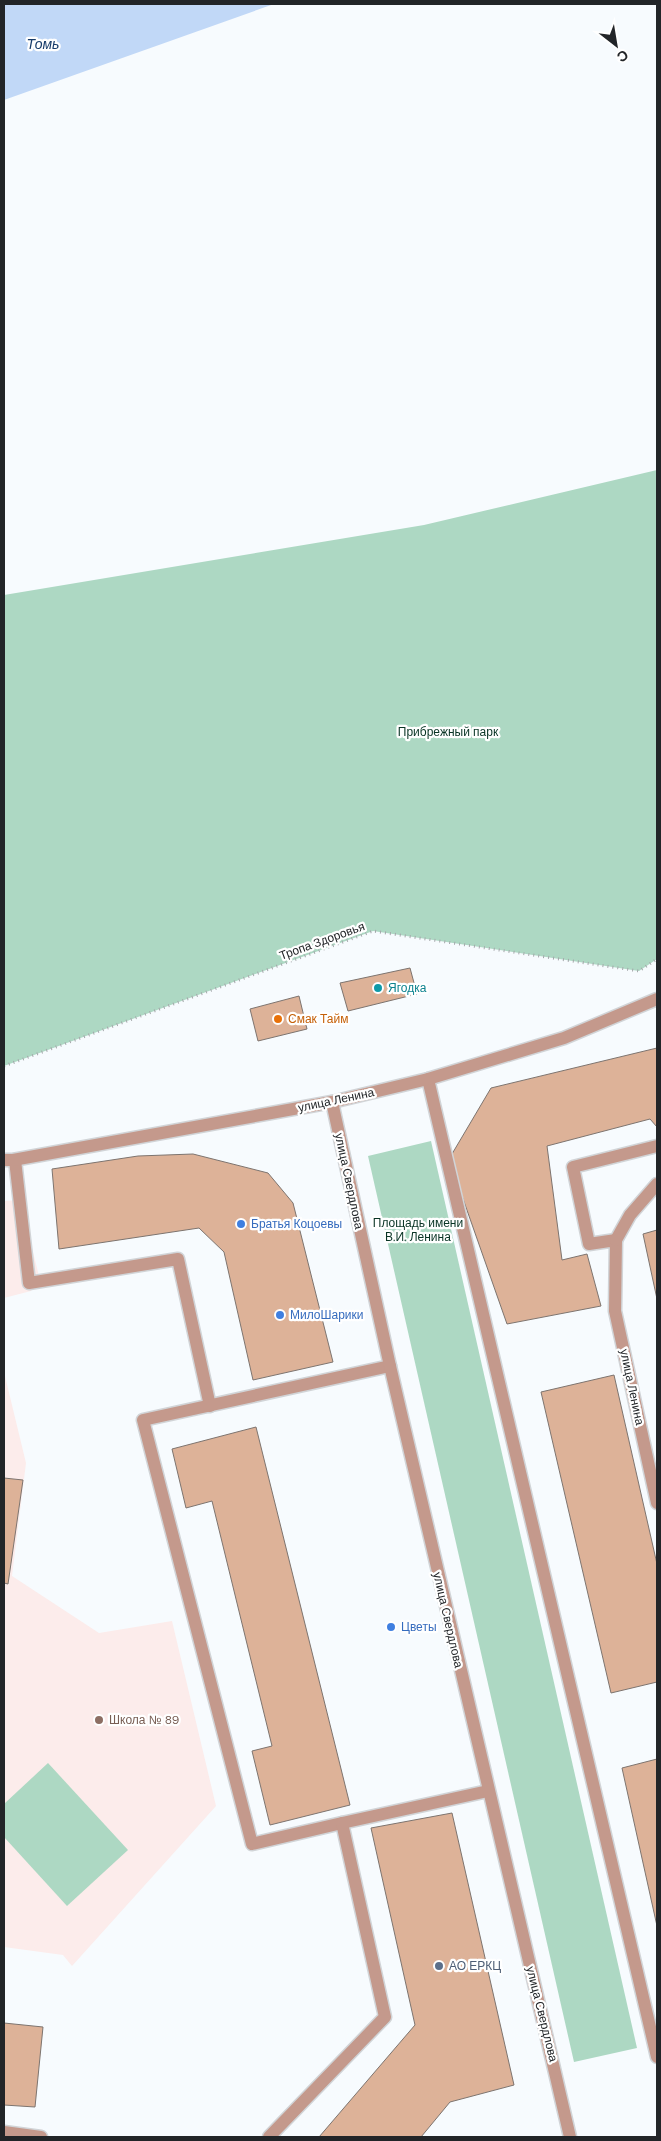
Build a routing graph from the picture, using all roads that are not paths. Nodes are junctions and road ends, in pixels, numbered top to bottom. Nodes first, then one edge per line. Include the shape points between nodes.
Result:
1 (657, 1000) edge
2 (428, 1079) junction
3 (332, 1102) junction
4 (657, 1146) edge
5 (9, 1160) edge
6 (657, 1184) edge
7 (616, 1240) junction
8 (390, 1366) junction
9 (210, 1406) junction
10 (657, 1503) edge
11 (488, 1791) junction
12 (342, 1823) junction
13 (657, 2057) edge
14 (4, 2132) edge
15 (41, 2137) edge
16 (269, 2137) edge
17 (570, 2137) edge

1 - 2 street, улица Ленина via 564,1038
2 - 3 street, улица Ленина
2 - 13 street
3 - 5 street, улица Ленина
3 - 8 street, улица Свердлова
4 - 7 street via 573,1167 589,1244
5 - 9 street via 29,1283 178,1259
6 - 7 street, улица Ленина via 630,1215
7 - 10 street, улица Ленина via 615,1311
8 - 9 street
8 - 11 street, улица Свердлова
9 - 12 street via 144,1420 252,1844
11 - 12 street
11 - 17 street, улица Свердлова
12 - 16 street via 385,2017
14 - 15 street

